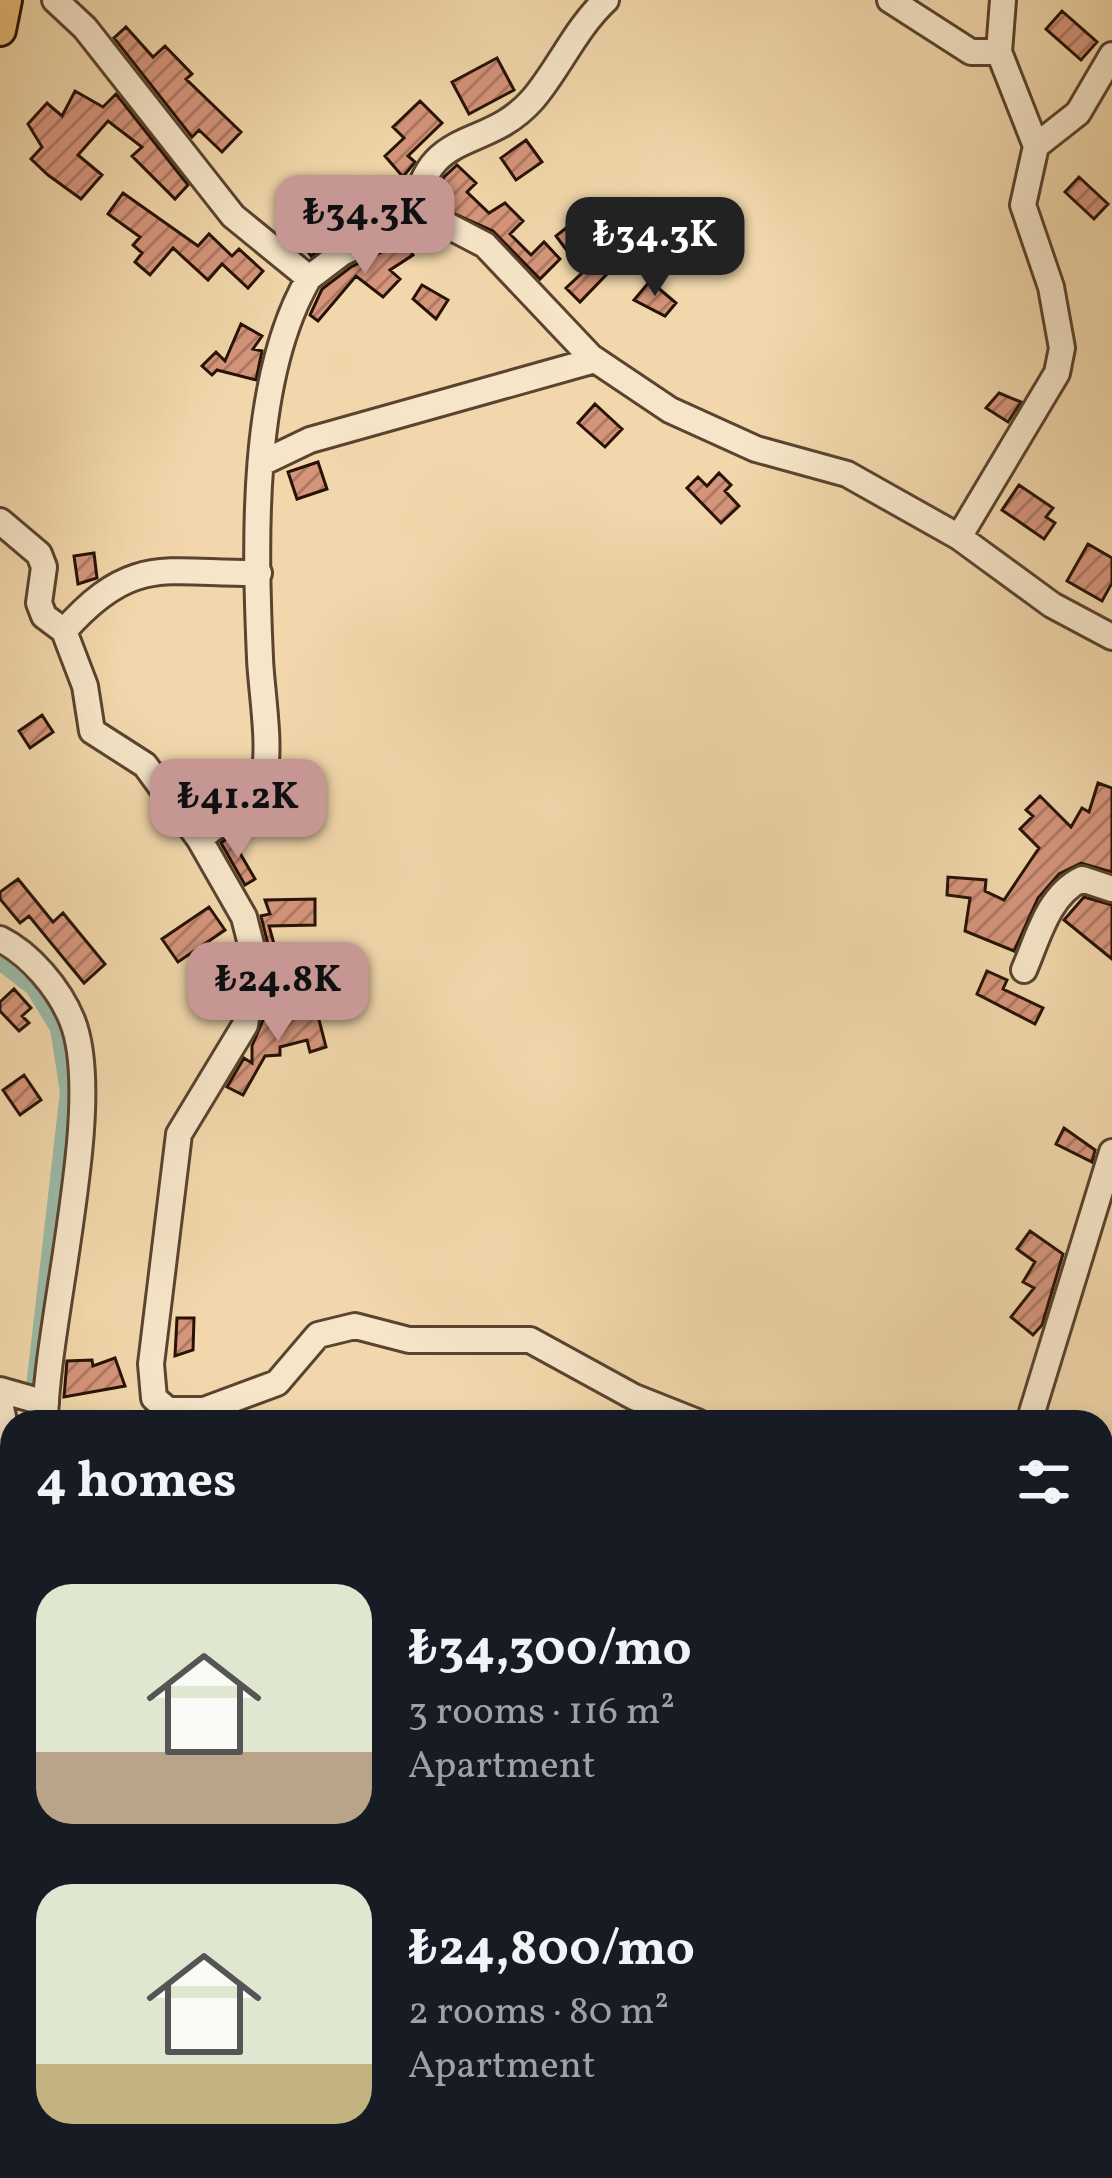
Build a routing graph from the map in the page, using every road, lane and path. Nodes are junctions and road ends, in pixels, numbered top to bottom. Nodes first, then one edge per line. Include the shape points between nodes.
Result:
1 (6, 0) edge
2 (55, 0) edge
3 (606, 0) edge
4 (890, 0) edge
5 (1003, 0) edge
6 (0, 30) edge
7 (999, 52) junction
8 (1112, 55) edge
9 (1036, 146) junction
10 (413, 218) junction
11 (309, 278) junction
12 (595, 360) junction
13 (262, 463) junction
14 (0, 521) edge
15 (959, 537) junction
16 (259, 573) junction
17 (64, 631) junction
18 (1112, 637) edge
19 (200, 840) junction
20 (1112, 889) edge
21 (5, 956) edge
22 (1024, 970) dead end
23 (1112, 1152) edge
24 (0, 1390) edge
25 (31, 1406) edge
26 (167, 1410) edge
27 (167, 1410) edge
28 (204, 1410) edge
29 (204, 1410) edge
30 (667, 1410) edge
31 (1033, 1410) edge

1 - 6 main road
2 - 11 street via 233,216
3 - 10 street via 520,111 429,168 415,186
4 - 7 street via 970,52
5 - 7 street
7 - 9 street
8 - 9 street via 1078,112
9 - 15 street via 1023,206 1062,348 1057,373
10 - 11 street
10 - 12 street via 485,244
11 - 13 street via 288,313
12 - 13 street via 310,440
12 - 15 street via 670,410 756,449 847,474
13 - 16 street
14 - 17 street via 38,554 39,603
15 - 18 street via 1052,605
16 - 17 street via 152,568 113,585
16 - 19 street via 265,775 248,809
17 - 19 street via 92,730 145,765
19 - 26 street via 244,917 256,964 245,1025 179,1134 151,1364 154,1398
20 - 22 street via 1082,879 1070,885 1051,906
21 - 25 street via 44,975 73,1021 80,1060 79,1138
23 - 31 street
24 - 25 street
27 - 28 street
29 - 30 street via 277,1383 318,1335 355,1326 409,1340 530,1340

